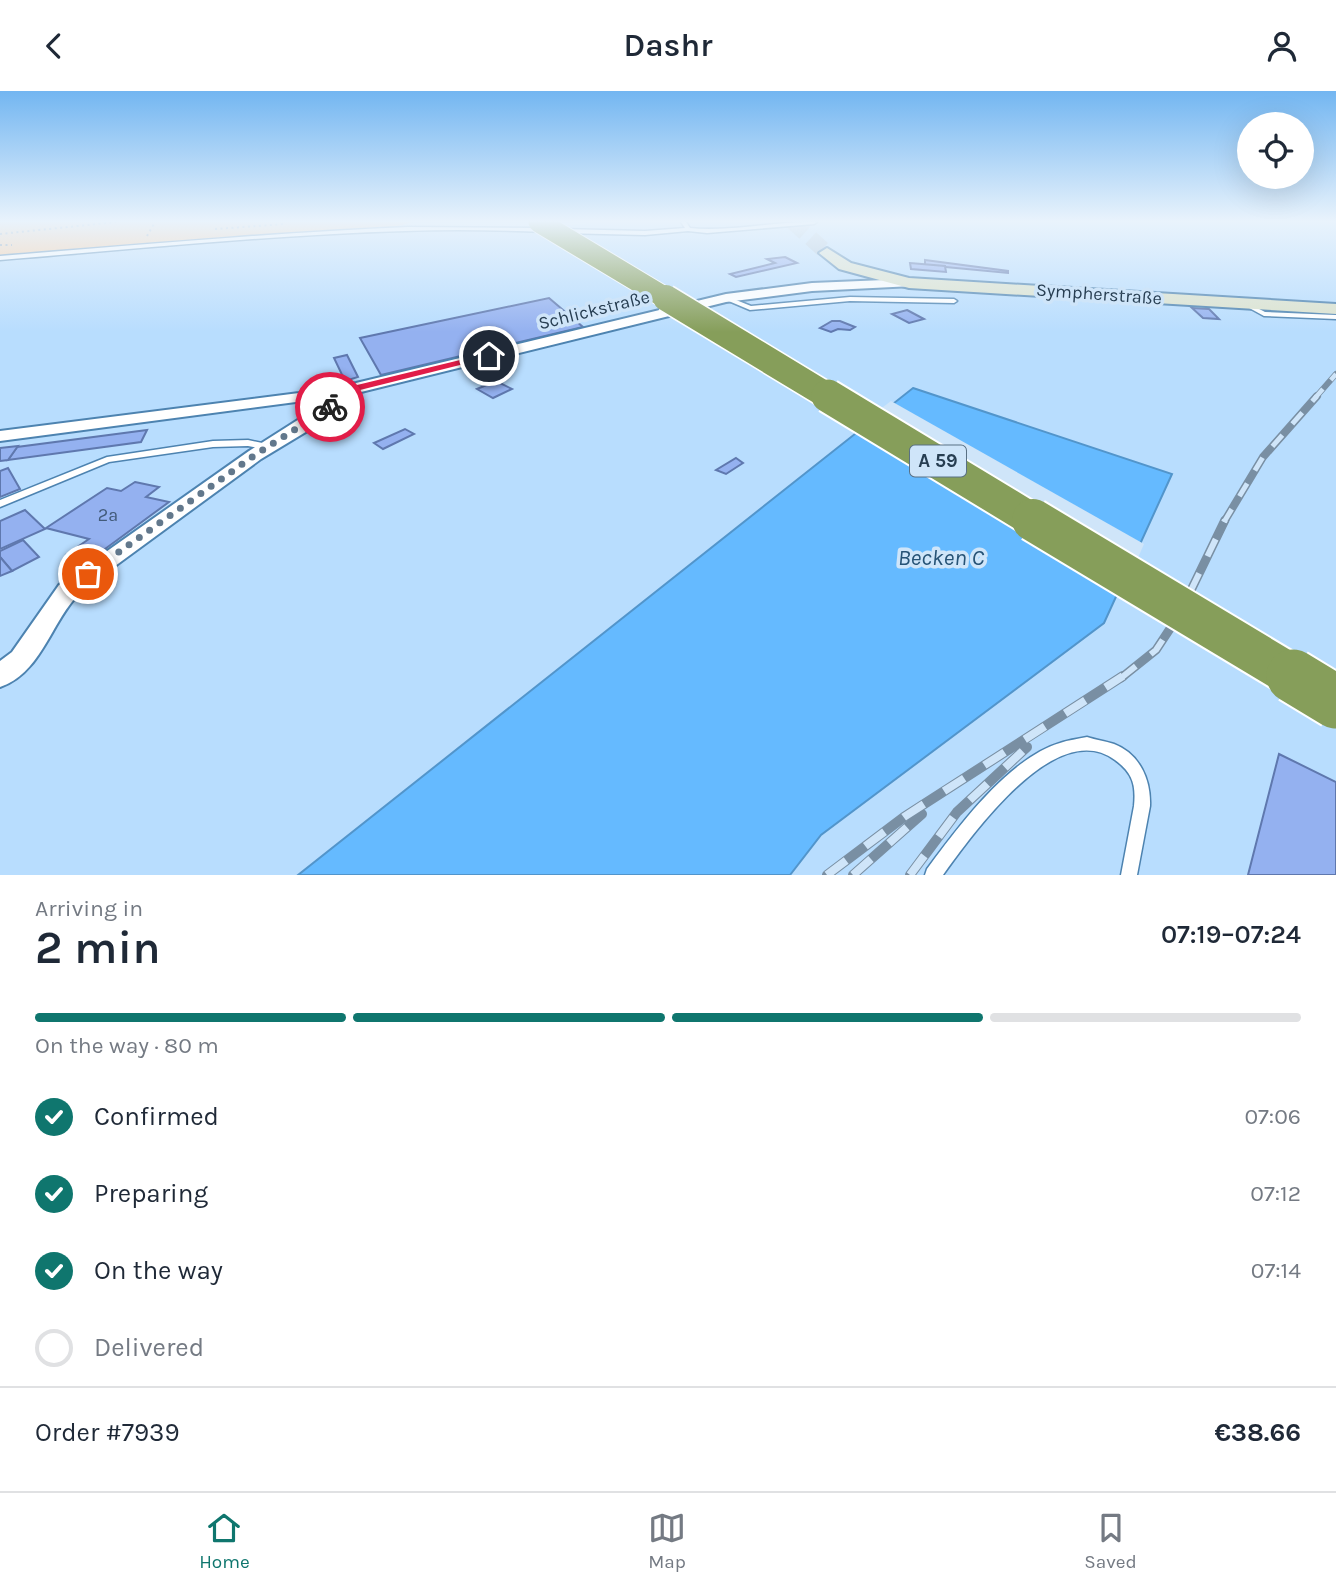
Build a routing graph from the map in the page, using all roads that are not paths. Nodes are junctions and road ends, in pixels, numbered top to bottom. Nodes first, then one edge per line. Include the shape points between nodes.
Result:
1 (600, 259) edge
2 (620, 259) edge
3 (835, 259) tunnel mouth
4 (909, 283) junction
5 (726, 298) junction
6 (954, 302) dead end
7 (1334, 313) edge
8 (356, 388) junction
9 (0, 436) edge
10 (269, 447) junction
11 (0, 504) edge
12 (1336, 673) edge
13 (0, 676) edge
14 (1336, 702) edge
15 (933, 875) edge
16 (1129, 875) edge

1 - 14 highway, A 59, bridge
2 - 12 highway, A 59
3 - 4 street, Sympherstraße via 845,266
4 - 5 street, Schlickstraße
4 - 7 street, Sympherstraße via 1244,303
5 - 6 lane via 750,308 850,299
5 - 8 street, Schlickstraße
8 - 9 street, Schlickstraße
8 - 10 street
10 - 11 lane via 213,444 107,460
10 - 13 street via 67,591 21,659
15 - 16 lane via 961,835 1023,772 1060,748 1086,743 1113,751 1128,762 1142,784

